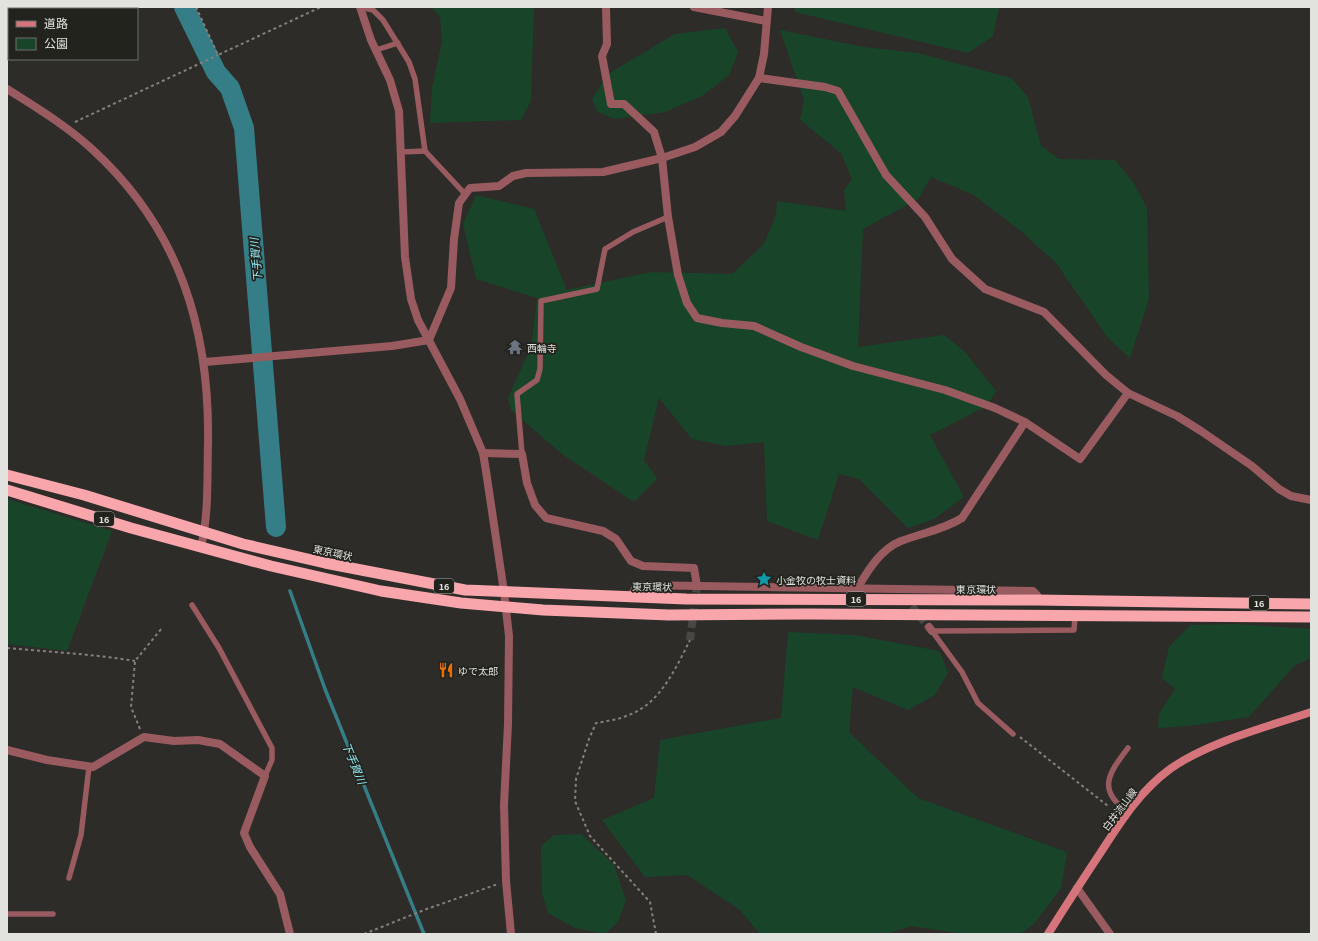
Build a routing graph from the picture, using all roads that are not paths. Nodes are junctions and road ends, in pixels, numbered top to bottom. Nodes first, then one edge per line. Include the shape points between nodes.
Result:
1 (360, 7) edge
2 (606, 7) edge
3 (694, 7) edge
4 (768, 7) edge
5 (766, 21) junction
6 (398, 43) junction
7 (376, 50) junction
8 (760, 78) junction
9 (7, 89) edge
10 (425, 151) junction
11 (401, 152) junction
12 (662, 158) junction
13 (465, 194) junction
14 (668, 217) junction
15 (429, 340) junction
16 (205, 362) junction
17 (1128, 393) junction
18 (1025, 422) junction
19 (483, 454) junction
20 (522, 454) junction
21 (7, 475) edge
22 (7, 490) edge
23 (1311, 500) edge
24 (204, 532) junction
25 (201, 547) junction
26 (697, 586) junction
27 (858, 587) junction
28 (504, 592) junction
29 (630, 598) junction
30 (808, 598) junction
31 (1036, 600) junction
32 (1048, 600) junction
33 (1311, 604) edge
34 (192, 605) dead end
35 (505, 606) junction
36 (808, 614) junction
37 (1047, 616) junction
38 (1075, 616) junction
39 (1311, 617) edge
40 (1311, 712) edge
41 (1013, 734) road end
42 (1128, 748) dead end
43 (7, 750) edge
44 (90, 767) junction
45 (265, 776) junction
46 (1126, 815) junction
47 (69, 878) dead end
48 (1077, 888) junction
49 (7, 914) edge
50 (52, 914) dead end
51 (290, 934) edge
52 (511, 934) edge
53 (1048, 934) edge
54 (1110, 934) edge

1 - 6 lane via 373,10
1 - 7 street
2 - 12 street via 607,44 602,56 611,104 624,104 654,132
3 - 5 street
4 - 5 street
5 - 8 street
6 - 7 lane
6 - 10 lane via 415,79
7 - 11 street via 390,80 398,111
8 - 12 street via 721,132 696,147
8 - 17 street via 838,91 886,175 925,216 952,258 985,290 1044,312 1106,375
9 - 16 street via 64,127 109,165 147,213 165,242 191,302
10 - 11 lane
10 - 13 lane
11 - 15 street via 405,257 411,300
12 - 13 street via 603,172 526,173 513,176 499,186 470,188
12 - 14 street
13 - 15 street via 459,203 451,288
14 - 18 street via 678,275 687,303 697,318 754,326 853,366 945,390
14 - 20 lane via 633,232 605,249 598,289 541,301 540,369 537,380 517,394
15 - 16 street via 392,346
15 - 19 street via 460,399
16 - 24 street via 208,402
17 - 18 street via 1080,460
17 - 23 street via 1177,416 1201,431 1252,466 1279,489 1291,496
18 - 27 street via 962,518 951,525 900,542 887,550 874,562
19 - 20 street
19 - 28 street
20 - 26 street via 527,483 535,505 546,518 603,532 616,539 631,561 643,566 694,568
21 - 24 highway, 東京環状 / 16 via 84,494
22 - 25 highway, 16
24 - 25 street
24 - 28 highway, 東京環状 / 16 via 325,564 465,590
25 - 35 highway, 16 via 278,568 380,591 461,603
26 - 27 street
26 - 29 street via 637,585
27 - 31 street via 899,590 1033,591 1037,595
28 - 29 highway, 東京環状 / 16
28 - 35 street
29 - 30 highway, 東京環状 / 16
30 - 31 highway, 東京環状 / 16
30 - 36 highway
31 - 32 highway, 東京環状 / 16
32 - 33 highway, 東京環状 / 16
32 - 37 highway
34 - 45 lane via 219,648 272,748 272,760
35 - 36 highway, 16 via 669,616
35 - 52 street via 509,636 504,805 506,881
36 - 37 highway, 16
37 - 38 highway, 16
38 - 39 highway, 16
38 - 41 lane via 1074,630 931,629 962,672 978,703
40 - 46 main road, 白井流山線 via 1191,757 1156,780
42 - 46 lane via 1114,767 1107,787 1111,797
43 - 44 street
44 - 45 street via 144,738 198,740 220,744
44 - 47 lane via 81,835
45 - 51 street via 244,833 280,894
46 - 48 main road, 白井流山線
48 - 53 main road, 白井流山線
48 - 54 street
49 - 50 lane

